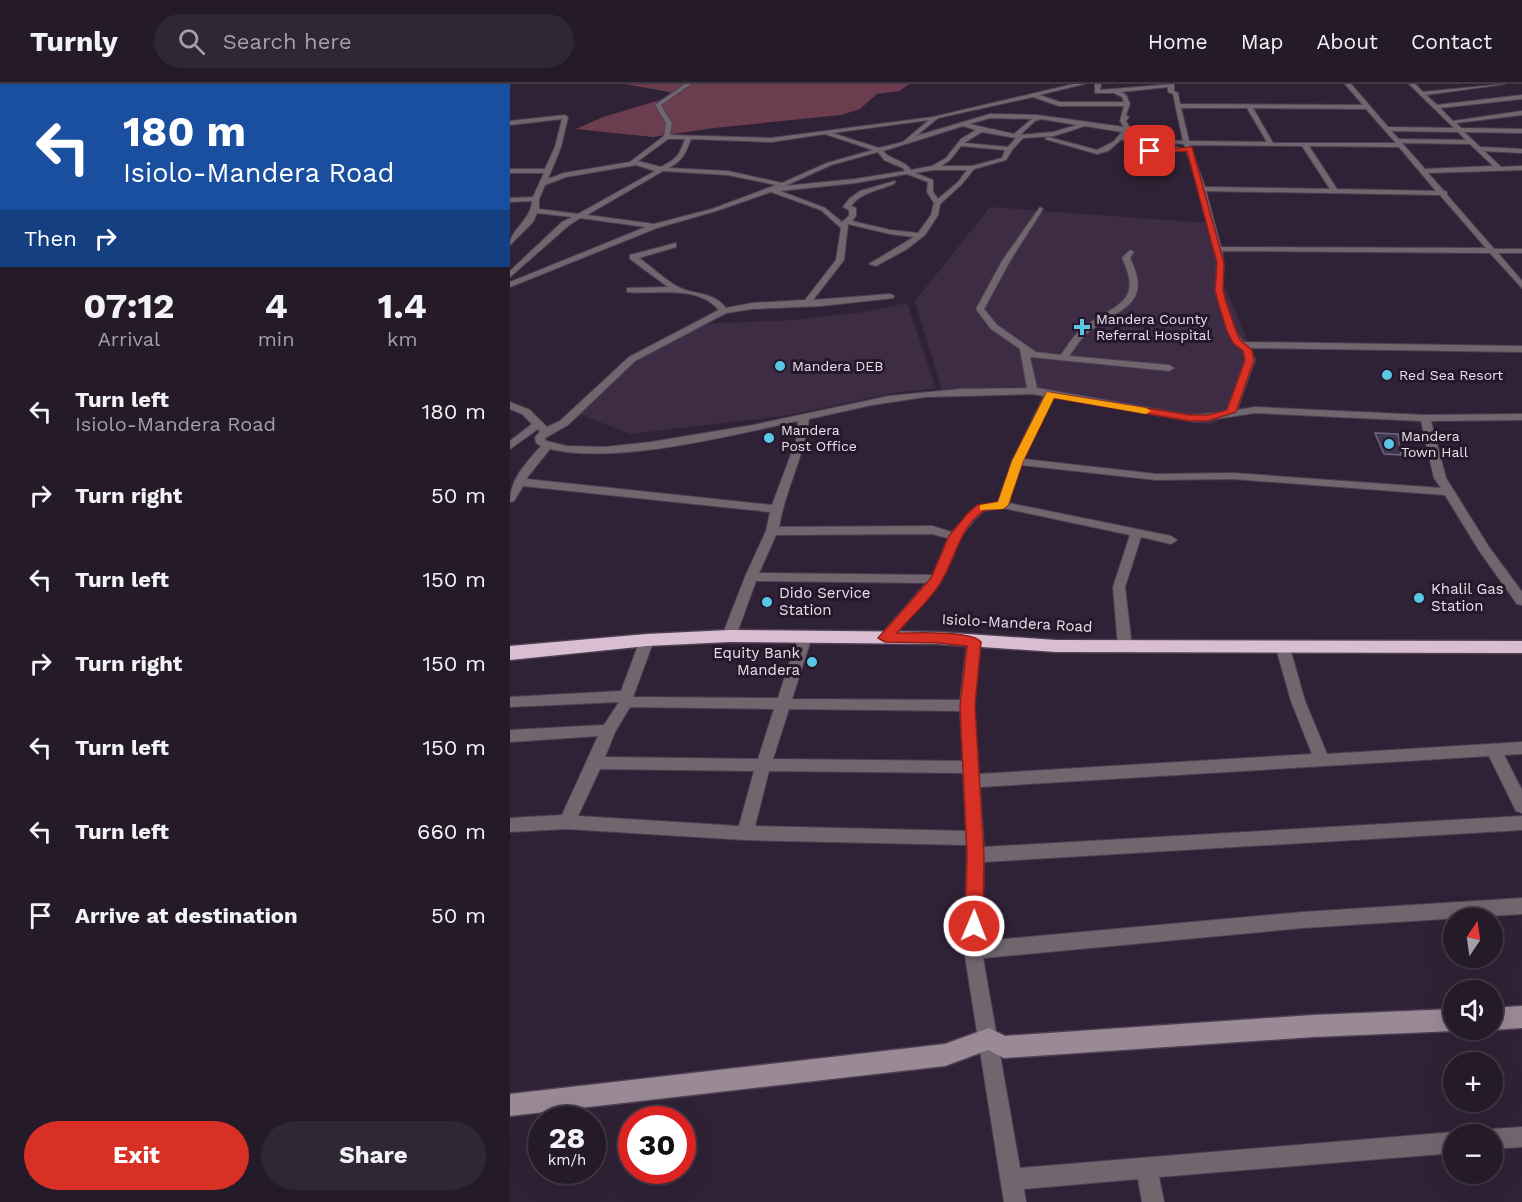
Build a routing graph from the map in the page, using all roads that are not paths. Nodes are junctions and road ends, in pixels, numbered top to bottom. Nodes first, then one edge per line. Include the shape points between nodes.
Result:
1 (688, 84) edge
2 (1081, 84) edge
3 (1098, 84) edge
4 (1136, 84) edge
5 (1348, 84) edge
6 (1412, 84) edge
7 (1502, 84) edge
8 (1484, 85) edge
9 (1149, 86) junction
10 (1170, 87) edge
11 (1494, 90) dead end
12 (1115, 91) junction
13 (1421, 94) junction
14 (1502, 94) dead end
15 (1030, 95) junction
16 (1124, 96) junction
17 (1522, 97) edge
18 (1510, 98) junction
19 (1086, 103) junction
20 (1127, 104) junction
21 (1522, 104) edge
22 (1178, 106) junction
23 (1249, 106) junction
24 (1370, 107) junction
25 (1435, 107) junction
26 (1522, 113) edge
27 (934, 117) junction
28 (1038, 117) junction
29 (1491, 117) junction
30 (982, 119) junction
31 (1074, 121) junction
32 (1452, 122) junction
33 (510, 123) edge
34 (1514, 123) dead end
35 (962, 124) junction
36 (1085, 124) junction
37 (1027, 126) junction
38 (1504, 127) junction
39 (1389, 129) junction
40 (1459, 129) junction
41 (981, 130) junction
42 (1521, 130) edge
43 (1123, 131) junction
44 (826, 133) junction
45 (1016, 135) junction
46 (667, 137) junction
47 (689, 138) junction
48 (1037, 138) junction
49 (1120, 138) junction
50 (1510, 139) junction
51 (1522, 139) edge
52 (909, 140) junction
53 (1469, 140) junction
54 (1158, 141) junction
55 (1187, 143) junction
56 (1400, 143) junction
57 (960, 144) junction
58 (1271, 144) junction
59 (1304, 144) junction
60 (1009, 149) junction
61 (1479, 149) junction
62 (879, 150) junction
63 (1152, 151) junction
64 (1522, 151) edge
65 (1143, 159) dead end
66 (635, 163) junction
67 (934, 168) junction
68 (972, 168) junction
69 (1522, 168) edge
70 (661, 170) junction
71 (1492, 170) junction
72 (510, 171) edge
73 (547, 171) junction
74 (1425, 171) junction
75 (899, 173) junction
76 (909, 173) junction
77 (544, 183) junction
78 (780, 184) junction
79 (1202, 189) junction
80 (773, 190) junction
81 (1335, 191) junction
82 (1444, 193) junction
83 (510, 200) edge
84 (536, 200) junction
85 (937, 203) junction
86 (1040, 209) dead end
87 (535, 211) junction
88 (577, 217) junction
89 (846, 224) junction
90 (654, 226) junction
91 (920, 236) junction
92 (510, 243) edge
93 (674, 245) dead end
94 (1217, 249) junction
95 (1522, 251) edge
96 (1130, 252) dead end
97 (1494, 252) junction
98 (873, 264) dead end
99 (510, 275) edge
100 (510, 285) edge
101 (1522, 286) edge
102 (630, 291) dead end
103 (679, 291) junction
104 (890, 296) dead end
105 (807, 302) junction
106 (724, 311) junction
107 (1243, 345) junction
108 (1024, 348) junction
109 (1522, 349) edge
110 (1064, 357) junction
111 (1169, 368) dead end
112 (1032, 390) junction
113 (1050, 394) junction
114 (511, 406) edge
115 (1231, 412) junction
116 (1522, 417) edge
117 (804, 418) junction
118 (1425, 418) junction
119 (541, 428) junction
120 (510, 446) edge
121 (547, 446) junction
122 (1017, 461) junction
123 (520, 482) junction
124 (1449, 492) junction
125 (510, 499) edge
126 (1003, 505) junction
127 (776, 509) junction
128 (772, 531) junction
129 (1136, 534) junction
130 (955, 536) junction
131 (1171, 540) dead end
132 (751, 577) junction
133 (936, 579) junction
134 (1522, 601) edge
135 (729, 636) junction
136 (805, 637) junction
137 (885, 638) junction
138 (647, 640) junction
139 (974, 642) junction
140 (1125, 646) junction
141 (1283, 648) junction
142 (1522, 648) edge
143 (510, 653) edge
144 (626, 699) junction
145 (510, 702) edge
146 (785, 704) junction
147 (967, 706) junction
148 (608, 730) junction
149 (510, 736) edge
150 (1522, 748) edge
151 (1494, 750) junction
152 (1321, 758) junction
153 (596, 763) junction
154 (763, 766) junction
155 (971, 774) junction
156 (1522, 806) edge
157 (567, 822) junction
158 (1522, 824) edge
159 (510, 825) edge
160 (745, 832) junction
161 (975, 847) junction
162 (1522, 906) edge
163 (973, 950) junction
164 (1522, 1017) edge
165 (1503, 1018) edge
166 (1443, 1021) edge
167 (989, 1039) junction
168 (510, 1105) edge
169 (1522, 1137) edge
170 (1503, 1138) edge
171 (1443, 1143) edge
172 (1147, 1168) junction
173 (1012, 1179) junction
174 (1015, 1202) edge
175 (1153, 1202) edge

1 - 46 street via 658,105 669,123
2 - 15 street
3 - 12 street via 1097,92
4 - 9 street
5 - 24 street
6 - 13 street
7 - 8 street
8 - 11 street
8 - 13 street
9 - 10 street
9 - 12 street
10 - 16 street
10 - 22 street
12 - 16 street
13 - 25 street
14 - 18 street
15 - 19 street via 1059,104
15 - 27 street
16 - 20 street
17 - 18 street
18 - 21 street
18 - 25 street
19 - 20 street
19 - 31 street via 1084,113
20 - 43 street via 1123,121 1127,128
22 - 23 street
22 - 55 street
23 - 24 street
23 - 58 street
24 - 39 street
25 - 32 street
26 - 29 street
27 - 35 street
27 - 44 street
27 - 52 street
28 - 30 street
28 - 31 street
28 - 37 street
29 - 32 street
29 - 38 street
30 - 35 street
30 - 37 street
31 - 36 street
32 - 40 street
33 - 73 street via 565,117
34 - 38 street
35 - 41 street
35 - 52 street
36 - 43 street
36 - 48 street
37 - 45 street
38 - 40 street
38 - 42 street
38 - 50 street
39 - 40 street
39 - 56 street
40 - 53 street
41 - 45 street
41 - 57 street
43 - 49 street
43 - 55 street
44 - 47 street via 771,140
44 - 62 street
45 - 48 street
45 - 60 street via 1020,138
46 - 47 street
46 - 66 street
47 - 70 street via 677,161
48 - 49 street via 1102,153
49 - 54 street
50 - 51 street
50 - 53 street
52 - 62 street
53 - 56 street
53 - 61 street
54 - 55 street
54 - 63 street
55 - 58 street
55 - 63 street
55 - 79 street
56 - 59 street
56 - 74 street
57 - 60 street
57 - 67 street
58 - 59 street
59 - 81 street
60 - 68 street via 1004,159
61 - 64 street
61 - 71 street via 1498,168
62 - 76 street
62 - 78 street
63 - 65 street
66 - 70 street
66 - 77 street via 564,175
67 - 68 street
67 - 76 street
68 - 85 street
69 - 71 street
70 - 78 street via 728,173
70 - 88 street
71 - 74 street
72 - 73 street
73 - 77 street
74 - 82 street
75 - 76 street
75 - 80 street
75 - 89 street via 892,184 860,192 849,201 846,207 853,211
76 - 85 street via 931,181 930,192
77 - 84 street
78 - 80 street
79 - 81 street
79 - 94 street
80 - 89 street via 823,209 838,224
80 - 90 street
81 - 82 street
82 - 97 street
83 - 84 street
84 - 87 street
85 - 91 street via 934,219
86 - 108 street via 989,283 980,309 994,327
87 - 88 street
87 - 92 street
88 - 90 street
88 - 99 street via 558,229
89 - 91 street
89 - 105 street via 840,264
90 - 100 street
91 - 98 street
93 - 103 street via 633,257
94 - 97 street
94 - 107 street via 1222,302 1232,331
95 - 97 street
96 - 110 street via 1126,258 1136,286 1129,300 1086,329
97 - 101 street
102 - 103 street
103 - 106 street via 711,299
104 - 105 street
105 - 106 street
106 - 119 street via 632,359 564,423
107 - 109 street
107 - 115 street via 1250,360
108 - 110 street via 1034,355
108 - 112 street
110 - 111 street
112 - 113 street
112 - 117 street via 931,394
113 - 115 street via 1190,418
113 - 122 street
114 - 119 street via 526,412
115 - 118 street via 1274,410
116 - 118 street
117 - 121 street via 630,447 569,450
117 - 127 street via 801,441
118 - 124 street via 1440,478
119 - 120 street
119 - 121 street via 541,443
121 - 123 street
122 - 124 street via 1156,477 1233,476
122 - 126 street
123 - 125 street
123 - 127 street
124 - 134 street
126 - 129 street
126 - 130 street via 981,507
127 - 128 street
128 - 130 street via 933,530
128 - 132 street
129 - 131 street
129 - 140 street via 1119,587
130 - 133 street
132 - 133 street
132 - 135 street
133 - 137 street
135 - 136 highway, Isiolo-Mandera Road
135 - 138 highway, Isiolo-Mandera Road
136 - 137 highway, Isiolo-Mandera Road
136 - 146 street
137 - 139 highway, Isiolo-Mandera Road
138 - 143 highway, Isiolo-Mandera Road
138 - 144 street
139 - 140 highway, Isiolo-Mandera Road
139 - 147 street
140 - 141 highway, Isiolo-Mandera Road
141 - 142 highway, Isiolo-Mandera Road
141 - 152 street via 1298,701
144 - 145 street
144 - 146 street
144 - 148 street
146 - 147 street
146 - 154 street
147 - 155 street
148 - 149 street
148 - 153 street
150 - 151 street
151 - 152 street
151 - 156 street
152 - 155 street
153 - 154 street
153 - 157 street
154 - 155 street
154 - 160 street
155 - 161 street
157 - 159 street
157 - 160 street
158 - 161 street
160 - 161 street
161 - 163 street
162 - 163 street via 1303,920
163 - 167 street
164 - 165 main road
166 - 167 main road via 1004,1047
167 - 168 main road via 945,1055
167 - 173 street
169 - 170 street
171 - 172 street
172 - 173 street
172 - 175 street
173 - 174 street

